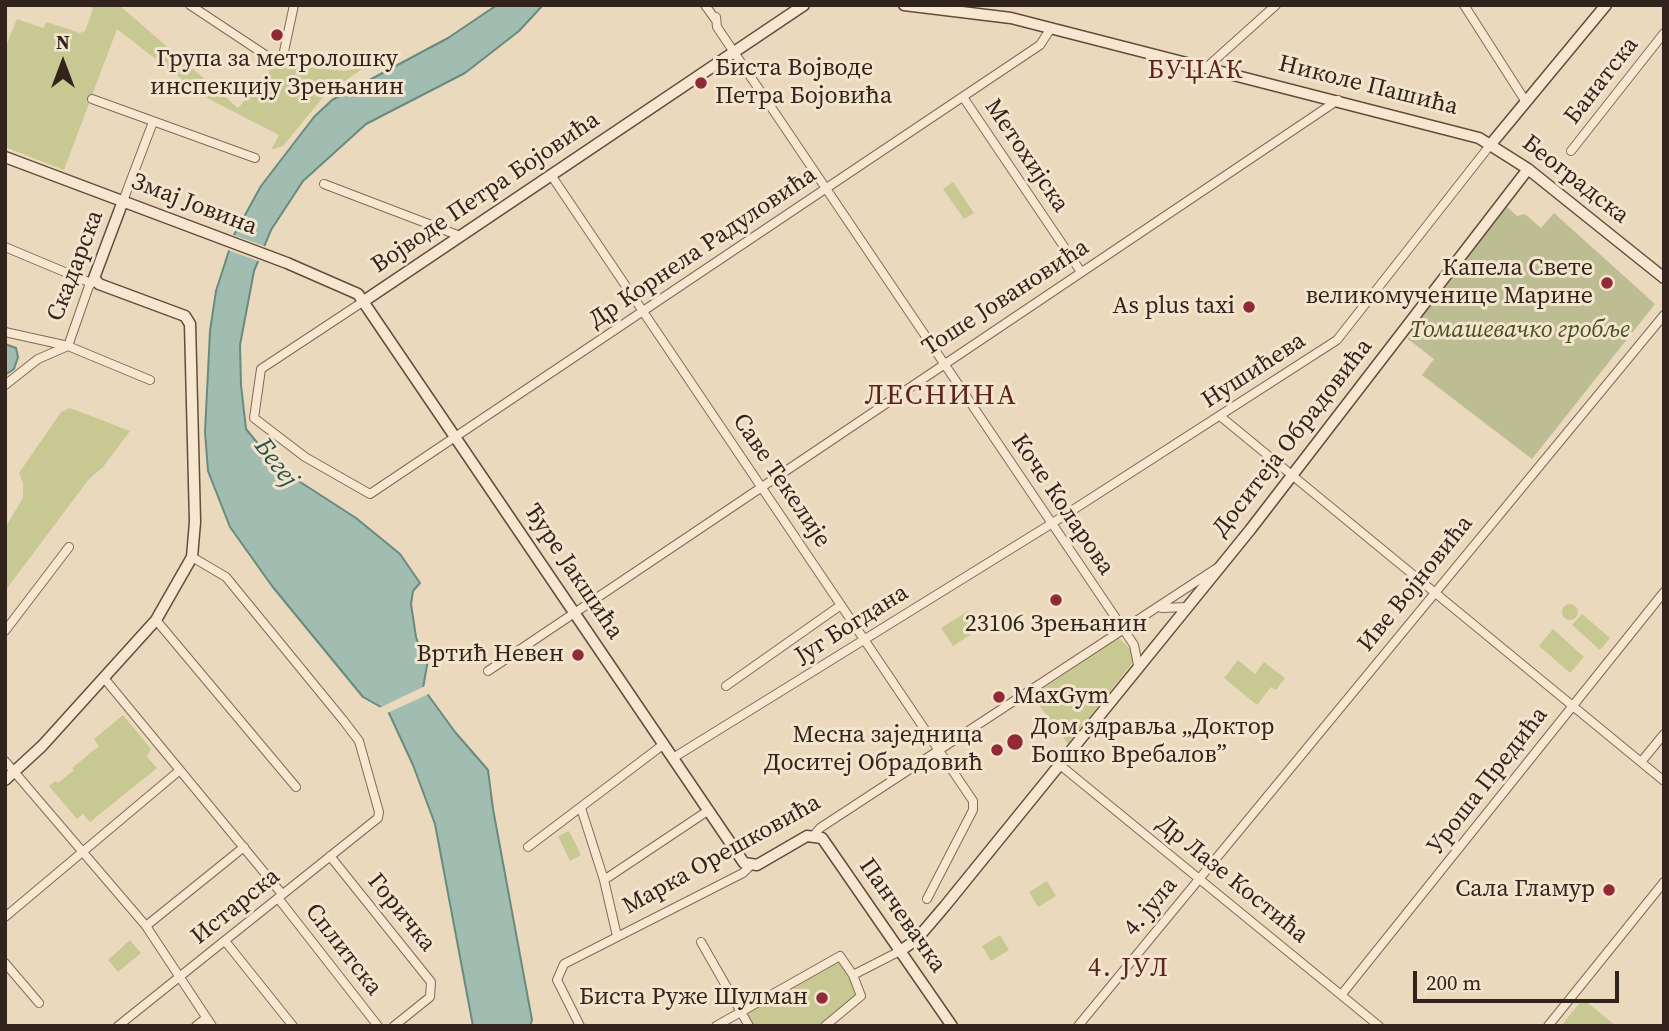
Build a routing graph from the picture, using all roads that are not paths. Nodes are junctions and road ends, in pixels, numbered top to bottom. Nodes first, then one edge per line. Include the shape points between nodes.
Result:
1 (190, 5) edge
2 (294, 5) edge
3 (705, 5) edge
4 (804, 5) edge
5 (904, 5) edge
6 (1276, 5) edge
7 (1464, 5) edge
8 (1606, 5) edge
9 (922, 6) edge
10 (1051, 28) junction
11 (1664, 33) edge
12 (735, 51) junction
13 (1207, 67) junction
14 (963, 97) junction
15 (92, 99) dead end
16 (1338, 100) junction
17 (1525, 102) junction
18 (153, 122) junction
19 (1491, 144) junction
20 (1571, 151) dead end
21 (5, 157) edge
22 (255, 158) dead end
23 (1528, 169) junction
24 (551, 175) junction
25 (324, 184) dead end
26 (827, 188) junction
27 (123, 201) junction
28 (460, 236) junction
29 (5, 247) edge
30 (1082, 272) junction
31 (1664, 278) edge
32 (93, 281) junction
33 (364, 301) junction
34 (643, 311) junction
35 (1664, 315) edge
36 (5, 332) edge
37 (35, 337) junction
38 (68, 346) junction
39 (38, 359) junction
40 (943, 362) junction
41 (150, 380) dead end
42 (5, 385) edge
43 (1220, 416) junction
44 (456, 436) junction
45 (1291, 475) junction
46 (762, 487) junction
47 (370, 494) joint
48 (1051, 524) junction
49 (69, 547) dead end
50 (192, 557) junction
51 (1220, 567) junction
52 (1434, 592) junction
53 (1664, 592) edge
54 (841, 605) junction
55 (1187, 607) junction
56 (1152, 611) junction
57 (575, 612) junction
58 (156, 620) junction
59 (5, 631) edge
60 (1124, 631) junction
61 (864, 640) junction
62 (1138, 665) junction
63 (488, 671) dead end
64 (104, 678) junction
65 (726, 686) dead end
66 (1572, 705) junction
67 (1664, 734) edge
68 (664, 744) junction
69 (939, 751) junction
70 (673, 758) junction
71 (5, 761) edge
72 (1641, 762) junction
73 (1060, 765) junction
74 (180, 770) junction
75 (10, 776) edge
76 (1664, 781) edge
77 (296, 787) dead end
78 (581, 808) junction
79 (709, 810) junction
80 (814, 835) junction
81 (244, 847) junction
82 (528, 847) dead end
83 (83, 852) junction
84 (330, 856) junction
85 (750, 866) junction
86 (1200, 878) junction
87 (604, 880) junction
88 (1664, 882) edge
89 (280, 896) junction
90 (927, 899) dead end
91 (5, 918) edge
92 (146, 926) junction
93 (617, 936) junction
94 (225, 941) junction
95 (701, 942) dead end
96 (900, 951) junction
97 (5, 963) edge
98 (853, 975) junction
99 (179, 977) junction
100 (1342, 994) junction
101 (39, 1003) dead end
102 (740, 1010) junction
103 (206, 1018) junction
104 (118, 1026) edge
105 (196, 1026) edge
106 (212, 1026) edge
107 (293, 1026) edge
108 (378, 1026) edge
109 (394, 1026) edge
110 (580, 1026) edge
111 (716, 1026) edge
112 (749, 1026) edge
113 (825, 1026) edge
114 (952, 1026) edge
115 (1078, 1026) edge
116 (1379, 1026) edge
117 (1548, 1026) edge

1 - 2 street via 276,62 283,56
3 - 12 street, Коче Коларова
4 - 12 street, Војводе Петра Бојовића
5 - 9 street, Николе Пашића
6 - 13 street
7 - 17 street
8 - 17 street
9 - 10 street, Николе Пашића
10 - 13 street, Николе Пашића
10 - 14 street, Др Корнела Радуловића via 1040,45
11 - 20 street, Банатска
12 - 24 street, Војводе Петра Бојовића
12 - 26 street, Коче Коларова
13 - 16 street, Николе Пашића
14 - 26 street, Др Корнела Радуловића
14 - 30 street, Метохијска
15 - 18 street
16 - 19 street, Николе Пашића via 1463,132
16 - 30 street, Тоше Јовановића
17 - 19 street
18 - 22 street
18 - 27 street, Скадарска
19 - 23 street, Београдска
19 - 43 street, Нушићева via 1337,340
21 - 27 street, Змај Јовина
23 - 31 street, Београдска
23 - 45 street, Доситеја Обрадовића
24 - 28 street, Војводе Петра Бојовића
24 - 34 street, Саве Текелије
25 - 28 street
26 - 34 street, Др Корнела Радуловића
26 - 40 street, Коче Коларова
27 - 32 street, Скадарска
27 - 33 street, Змај Јовина via 353,290
28 - 33 street, Војводе Петра Бојовића
29 - 32 street
30 - 40 street, Тоше Јовановића
32 - 38 street, Скадарска
32 - 50 street via 188,318 194,446
33 - 44 street, Ђуре Јакшића
33 - 47 street, Војводе Петра Бојовића via 261,369 254,418 304,457
34 - 44 street, Др Корнела Радуловића
34 - 46 street, Саве Текелије
35 - 52 street, Иве Војновића
36 - 37 street
37 - 38 street
37 - 39 street
38 - 39 street
38 - 41 street
39 - 42 street
40 - 46 street, Тоше Јовановића
40 - 48 street, Коче Коларова
43 - 45 street
43 - 48 street, Нушићева
44 - 47 street, Др Корнела Радуловића
44 - 57 street, Ђуре Јакшића
45 - 51 street, Доситеја Обрадовића
45 - 52 street
46 - 54 street, Саве Текелије
46 - 57 street, Тоше Јовановића
48 - 60 street, Коче Коларова
48 - 61 street, Југ Богдана
49 - 59 street
50 - 58 street
50 - 84 street, Истарска via 226,577 356,738 378,818
51 - 55 street, Доситеја Обрадовића
51 - 56 street, Доситеја Обрадовића
52 - 66 street
52 - 86 street, Иве Војновића
53 - 66 street, Уроша Предића
54 - 61 street, Саве Текелије
54 - 65 street, Југ Богдана
55 - 56 street
55 - 62 street, Доситеја Обрадовића
56 - 60 street
57 - 63 street, Тоше Јовановића
57 - 68 street, Ђуре Јакшића
58 - 64 street
58 - 77 street
60 - 62 street, Коче Коларова via 1137,649
60 - 69 street
61 - 69 street, Саве Текелије
61 - 70 street, Југ Богдана
62 - 73 street, Доситеја Обрадовића
64 - 74 street, Сплитска
64 - 75 street
66 - 72 street
66 - 100 street, Уроша Предића
67 - 72 street
68 - 70 street, Ђуре Јакшића
68 - 78 street
69 - 80 street, Марка Орешковића
69 - 90 street, Саве Текелије via 973,801 974,810
70 - 79 street, Ђуре Јакшића
71 - 75 street
72 - 76 street
73 - 86 street, Др Лазе Костића
73 - 96 street, Доситеја Обрадовића via 916,940
74 - 81 street, Сплитска
74 - 83 street
75 - 83 street
78 - 82 street
78 - 87 street
79 - 85 street, Ђуре Јакшића
79 - 87 street
80 - 85 street, Марка Орешковића
80 - 96 street, Панчевачка via 825,841
81 - 89 street, Сплитска
81 - 92 street
83 - 91 street
83 - 92 street
84 - 89 street, Истарска
84 - 109 street, Горичка via 431,982 430,997
85 - 93 street, Марка Орешковића
86 - 100 street, Др Лазе Костића
86 - 115 street, 4. јула
87 - 93 street
88 - 117 street
89 - 94 street, Истарска
89 - 108 street, Сплитска
92 - 99 street
93 - 110 street, Марка Орешковића via 559,970 557,980
94 - 99 street, Истарска
94 - 107 street
95 - 102 street
96 - 98 street
96 - 114 street, Панчевачка
97 - 101 street
98 - 102 street via 843,959 835,957
98 - 113 street via 860,1000
99 - 103 street
99 - 104 street, Истарска
100 - 116 street, Др Лазе Костића
102 - 111 street
102 - 112 street
103 - 105 street
103 - 106 street

